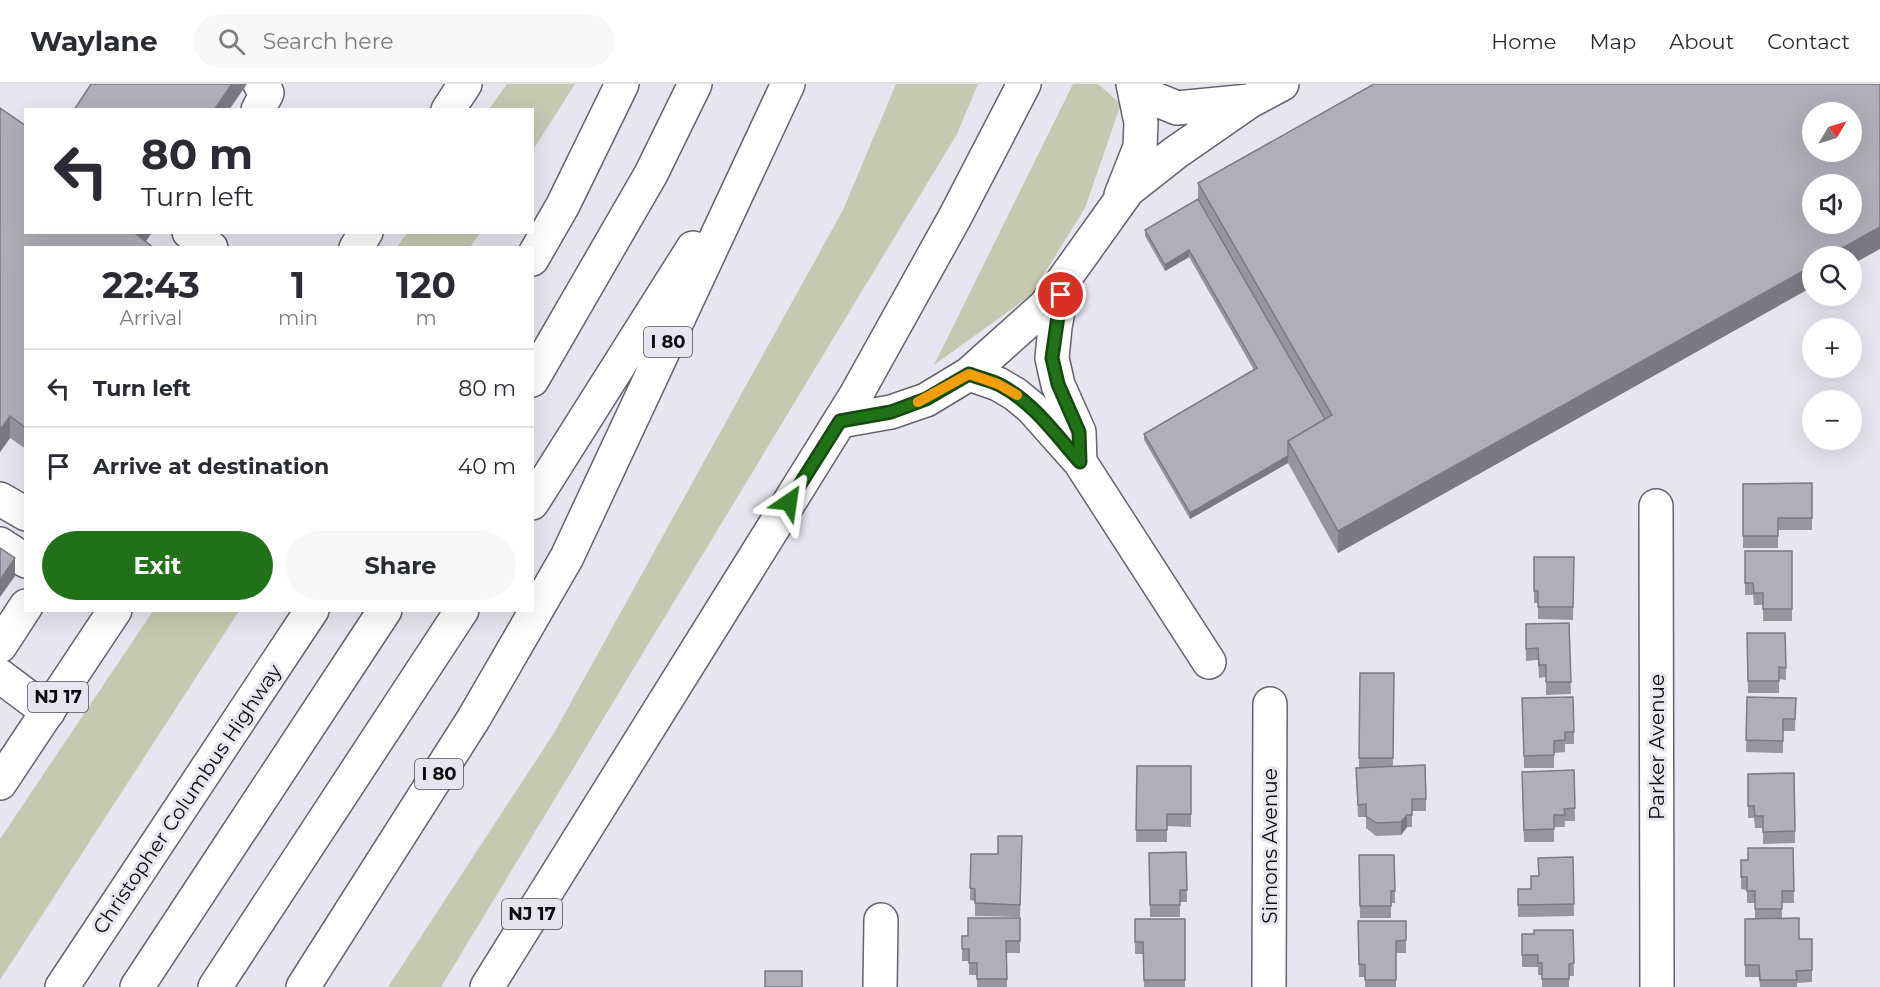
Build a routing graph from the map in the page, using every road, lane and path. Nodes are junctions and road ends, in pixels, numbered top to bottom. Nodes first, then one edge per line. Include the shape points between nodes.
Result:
1 (260, 84) edge
2 (465, 84) edge
3 (622, 84) edge
4 (695, 84) edge
5 (789, 84) edge
6 (1024, 84) edge
7 (1135, 84) edge
8 (1282, 84) edge
9 (1250, 101) junction
10 (259, 108) edge
11 (449, 108) edge
12 (769, 128) junction
13 (1118, 205) junction
14 (192, 234) edge
15 (208, 246) edge
16 (534, 256) edge
17 (1064, 279) junction
18 (969, 374) junction
19 (534, 377) edge
20 (840, 421) junction
21 (1080, 462) junction
22 (0, 499) edge
23 (534, 500) edge
24 (1656, 506) dead end
25 (24, 513) edge
26 (0, 544) edge
27 (24, 560) edge
28 (24, 609) edge
29 (114, 612) edge
30 (311, 612) edge
31 (384, 612) edge
32 (461, 612) edge
33 (0, 646) edge
34 (1209, 662) dead end
35 (0, 676) edge
36 (1270, 704) dead end
37 (48, 712) junction
38 (0, 783) edge
39 (577, 842) junction
40 (881, 920) dead end
41 (62, 987) edge
42 (137, 987) edge
43 (215, 987) edge
44 (303, 987) edge
45 (486, 987) edge
46 (501, 987) edge
47 (880, 987) edge
48 (1269, 987) edge
49 (1657, 987) edge

1 - 10 main road via 267,93
2 - 11 main road
3 - 16 main road
4 - 19 main road via 651,174
5 - 12 main road, I 80
6 - 20 main road, NJ 17 via 955,218
7 - 9 main road via 1150,97 1177,108
7 - 13 main road via 1140,147
8 - 9 main road
9 - 13 main road via 1128,190
12 - 23 main road, I 80
12 - 44 main road, I 80 via 567,557 474,718
13 - 17 main road
14 - 15 main road
17 - 18 main road via 1045,306
17 - 21 main road via 1052,358 1058,384 1079,432
18 - 20 main road via 926,399 891,412
18 - 21 main road via 1015,394
20 - 39 main road, NJ 17
21 - 34 main road
22 - 25 main road
24 - 49 main road, Parker Avenue
26 - 27 main road
28 - 33 main road
29 - 37 main road, NJ 17
30 - 41 main road, Christopher Columbus Highway
31 - 42 main road
32 - 43 main road
35 - 37 main road
36 - 48 main road, Simons Avenue
37 - 38 main road, NJ 17
39 - 45 main road, NJ 17
39 - 46 main road
40 - 47 main road

